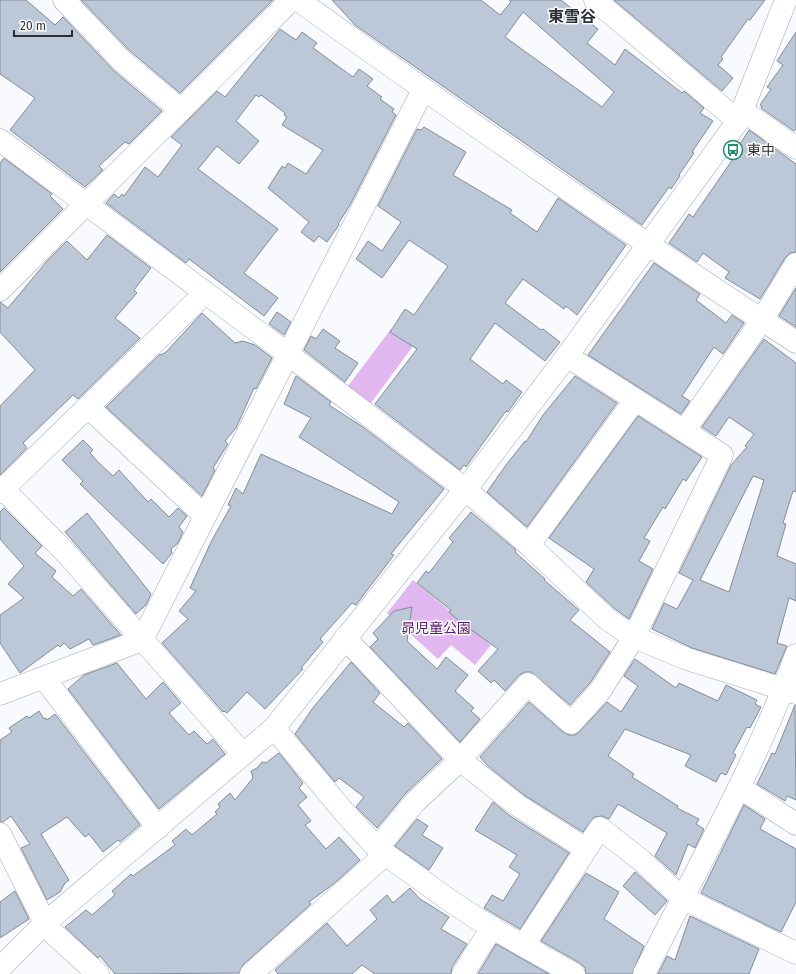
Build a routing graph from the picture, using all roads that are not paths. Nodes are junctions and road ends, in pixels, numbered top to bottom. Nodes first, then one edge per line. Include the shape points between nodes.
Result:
1 (64, 0) edge
2 (291, 0) edge
3 (298, 0) edge
4 (599, 2) edge
5 (789, 5) edge
6 (423, 90) junction
7 (181, 110) junction
8 (741, 116) junction
9 (0, 140) edge
10 (796, 148) edge
11 (87, 204) junction
12 (648, 244) junction
13 (796, 264) edge
14 (0, 290) edge
15 (205, 292) junction
16 (762, 320) junction
17 (796, 342) edge
18 (288, 354) junction
19 (567, 356) junction
20 (635, 400) junction
21 (88, 407) junction
22 (684, 431) junction
23 (465, 489) junction
24 (2, 490) edge
25 (205, 516) junction
26 (529, 545) junction
27 (634, 637) junction
28 (345, 638) junction
29 (142, 640) junction
30 (796, 655) edge
31 (44, 678) junction
32 (790, 691) edge
33 (0, 694) edge
34 (274, 728) junction
35 (243, 754) junction
36 (460, 760) junction
37 (739, 787) junction
38 (796, 824) edge
39 (158, 828) junction
40 (0, 834) edge
41 (586, 849) junction
42 (382, 851) junction
43 (682, 898) junction
44 (44, 923) junction
45 (492, 927) junction
46 (524, 945) junction
47 (796, 953) edge
48 (0, 968) edge
49 (98, 974) edge
50 (251, 974) edge
51 (463, 974) edge
52 (574, 974) edge
53 (644, 974) edge

1 - 7 street via 121,60
2 - 7 street
3 - 6 street
4 - 8 street
5 - 8 street
6 - 12 street
6 - 18 street
7 - 11 street
8 - 10 street
8 - 12 street
9 - 11 street
11 - 14 street
11 - 15 street
12 - 16 street
12 - 19 street
13 - 16 street
15 - 18 street
15 - 21 street
16 - 17 street
16 - 22 street
18 - 23 street
18 - 25 street
19 - 20 street
19 - 23 street
20 - 22 street
20 - 26 street
21 - 24 street
21 - 25 street
22 - 27 street via 722,455
23 - 26 street
23 - 28 street
24 - 29 street via 68,555
25 - 29 street
26 - 27 street via 608,619
27 - 32 street via 687,659
27 - 36 street via 600,691 571,723 528,684
28 - 34 street
28 - 36 street
29 - 31 street
29 - 35 street
30 - 32 street
31 - 33 street
31 - 39 street
32 - 37 street
34 - 35 street
34 - 42 street via 344,812
35 - 39 street
36 - 41 street via 517,805
36 - 42 street via 414,802
37 - 38 street
37 - 43 street
39 - 44 street
40 - 44 street
41 - 43 street via 600,828 642,861
41 - 46 street
42 - 45 street via 449,900
42 - 50 street
43 - 47 street
43 - 53 street
44 - 48 street
44 - 49 street
45 - 46 street
45 - 51 street
46 - 52 street

